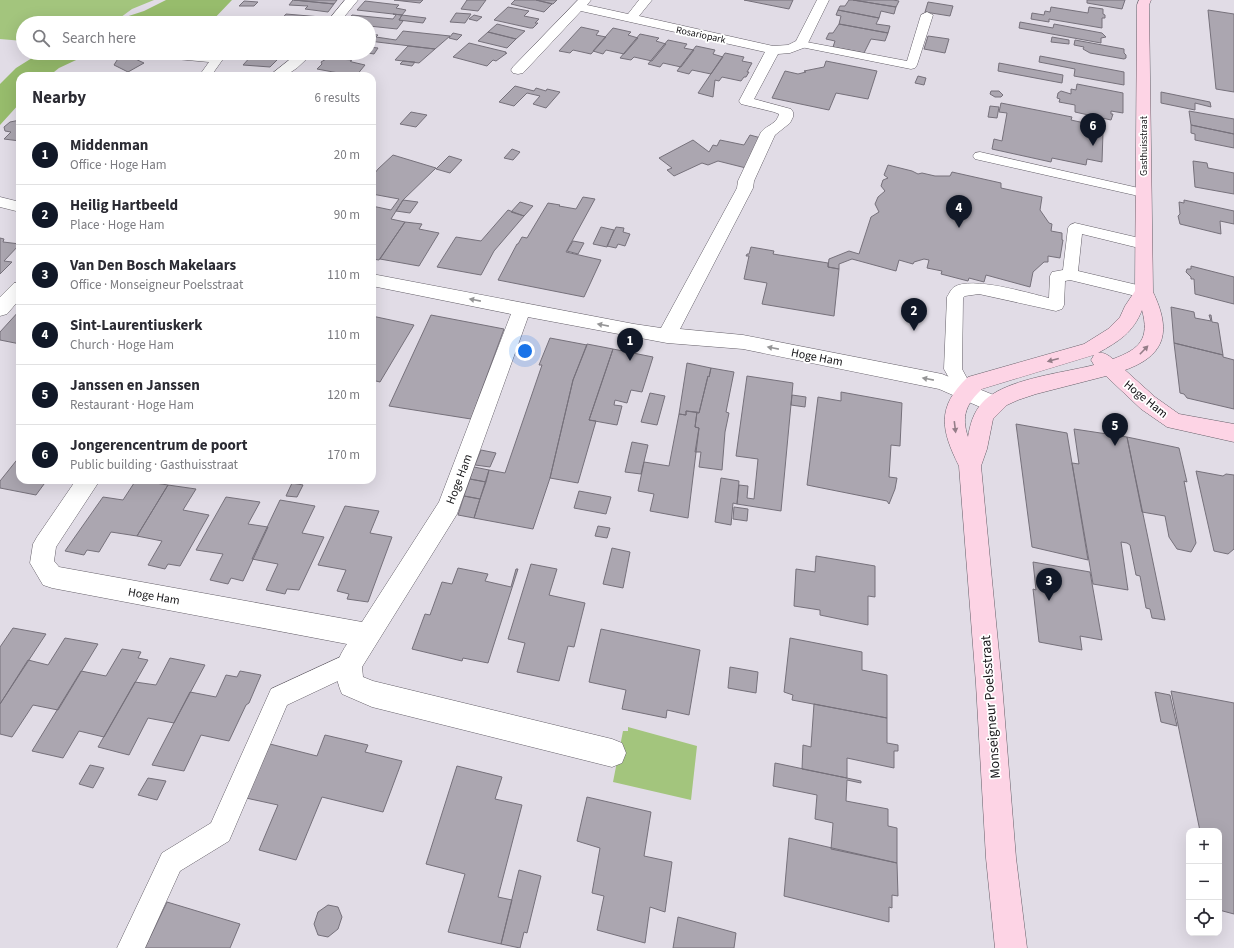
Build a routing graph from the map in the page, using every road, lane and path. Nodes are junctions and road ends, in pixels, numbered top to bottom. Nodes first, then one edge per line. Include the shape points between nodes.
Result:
1 (352, 0) edge
2 (646, 0) edge
3 (823, 0) edge
4 (1145, 0) edge
5 (582, 4) edge
6 (926, 15) dead end
7 (338, 16) edge
8 (630, 18) junction
9 (802, 44) junction
10 (772, 50) junction
11 (216, 60) edge
12 (298, 60) edge
13 (518, 70) dead end
14 (206, 72) edge
15 (282, 72) edge
16 (980, 156) dead end
17 (1143, 193) junction
18 (0, 202) edge
19 (16, 206) edge
20 (1143, 244) junction
21 (1070, 275) junction
22 (376, 281) edge
23 (16, 292) edge
24 (1144, 292) junction
25 (0, 309) edge
26 (522, 309) junction
27 (667, 336) junction
28 (1090, 349) junction
29 (1110, 368) junction
30 (965, 391) junction
31 (994, 404) junction
32 (1234, 433) edge
33 (970, 466) junction
34 (86, 484) edge
35 (367, 635) junction
36 (349, 664) junction
37 (612, 753) dead end
38 (131, 948) edge
39 (1011, 948) edge

1 - 7 street
2 - 8 street
3 - 9 street
4 - 17 main road, Gasthuisstraat
5 - 8 street, Rosariopark
5 - 13 street, Rosariopark
6 - 9 lane via 911,65
8 - 10 street, Rosariopark
9 - 10 street, Rosariopark via 790,49
10 - 27 street via 746,100 779,109 786,112 786,117 783,123 769,132 746,180 745,188
11 - 14 lane
12 - 15 street
16 - 17 lane
17 - 20 main road, Gasthuisstraat
18 - 19 street
20 - 21 lane via 1075,228
20 - 24 main road, Gasthuisstraat
21 - 24 lane
21 - 30 lane via 1058,276 1056,305 979,288 960,292 955,297 953,369
26 -> 22 street, Hoge Ham
23 - 25 street
24 - 28 main road via 1128,321 1115,334
29 -> 24 main road, Gasthuisstraat via 1143,353 1153,339 1150,305
27 -> 26 street, Hoge Ham
26 - 35 street, Hoge Ham via 449,507
30 -> 27 street, Hoge Ham via 942,382 742,342
28 - 29 main road, Hoge Ham
28 -> 30 main road via 991,377 975,383
29 - 31 main road via 1039,384
29 - 32 main road, Hoge Ham via 1148,403 1174,421
30 - 31 street, Hoge Ham
30 -> 33 main road, Monseigneur Poelsstraat via 955,409 953,425 958,443
31 - 33 main road, Monseigneur Poelsstraat via 980,422 977,448
33 - 39 main road, Monseigneur Poelsstraat via 1001,858
34 - 35 street, Hoge Ham via 45,544 42,563 52,577
35 - 36 street, Hoge Ham
36 - 37 street via 351,685 372,694
36 - 38 lane via 279,697 220,832 171,862

